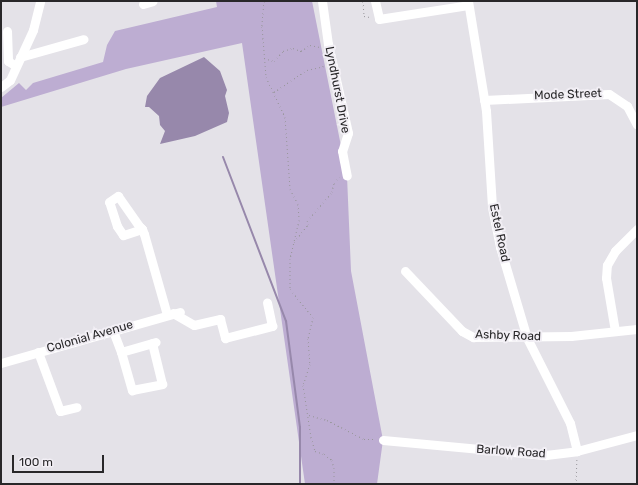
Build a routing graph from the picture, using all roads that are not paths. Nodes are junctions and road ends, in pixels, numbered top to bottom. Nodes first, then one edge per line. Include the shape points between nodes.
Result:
1 (40, 1) edge
2 (153, 1) edge
3 (322, 1) edge
4 (375, 1) edge
5 (468, 3) edge
6 (143, 4) dead end
7 (7, 31) dead end
8 (84, 39) dead end
9 (18, 62) junction
10 (1, 87) edge
11 (484, 100) junction
12 (637, 125) edge
13 (347, 176) road end
14 (637, 228) edge
15 (142, 230) dead end
16 (405, 271) dead end
17 (267, 303) dead end
18 (173, 313) junction
19 (637, 329) edge
20 (113, 331) junction
21 (615, 331) junction
22 (527, 338) junction
23 (38, 352) junction
24 (122, 352) junction
25 (1, 363) edge
26 (77, 407) dead end
27 (637, 435) edge
28 (384, 440) road end
29 (577, 451) junction

1 - 9 street via 33,30
2 - 6 street
3 - 13 street, Lyndhurst Drive via 328,44 348,133 342,151
4 - 5 street via 379,19
5 - 11 street, Estel Road
7 - 9 street via 8,61
8 - 9 street
9 - 10 street via 10,80
11 - 12 street, Mode Street via 609,94 627,106
11 - 22 street, Estel Road via 494,221
14 - 21 street via 613,254 607,265 606,278
15 - 18 street
16 - 22 street, Ashby Road via 466,334 483,338
17 - 18 street via 272,326 225,338 220,319 194,325
18 - 20 street, Colonial Avenue
19 - 21 street, Ashby Road
20 - 23 street, Colonial Avenue
20 - 24 street
21 - 22 street, Ashby Road
22 - 29 street, Estel Road via 570,423
23 - 25 street, Colonial Avenue
23 - 26 street via 60,411
24 - 24 street via 154,343 162,384 132,390
27 - 29 street, Barlow Road
28 - 29 street, Barlow Road via 527,455

